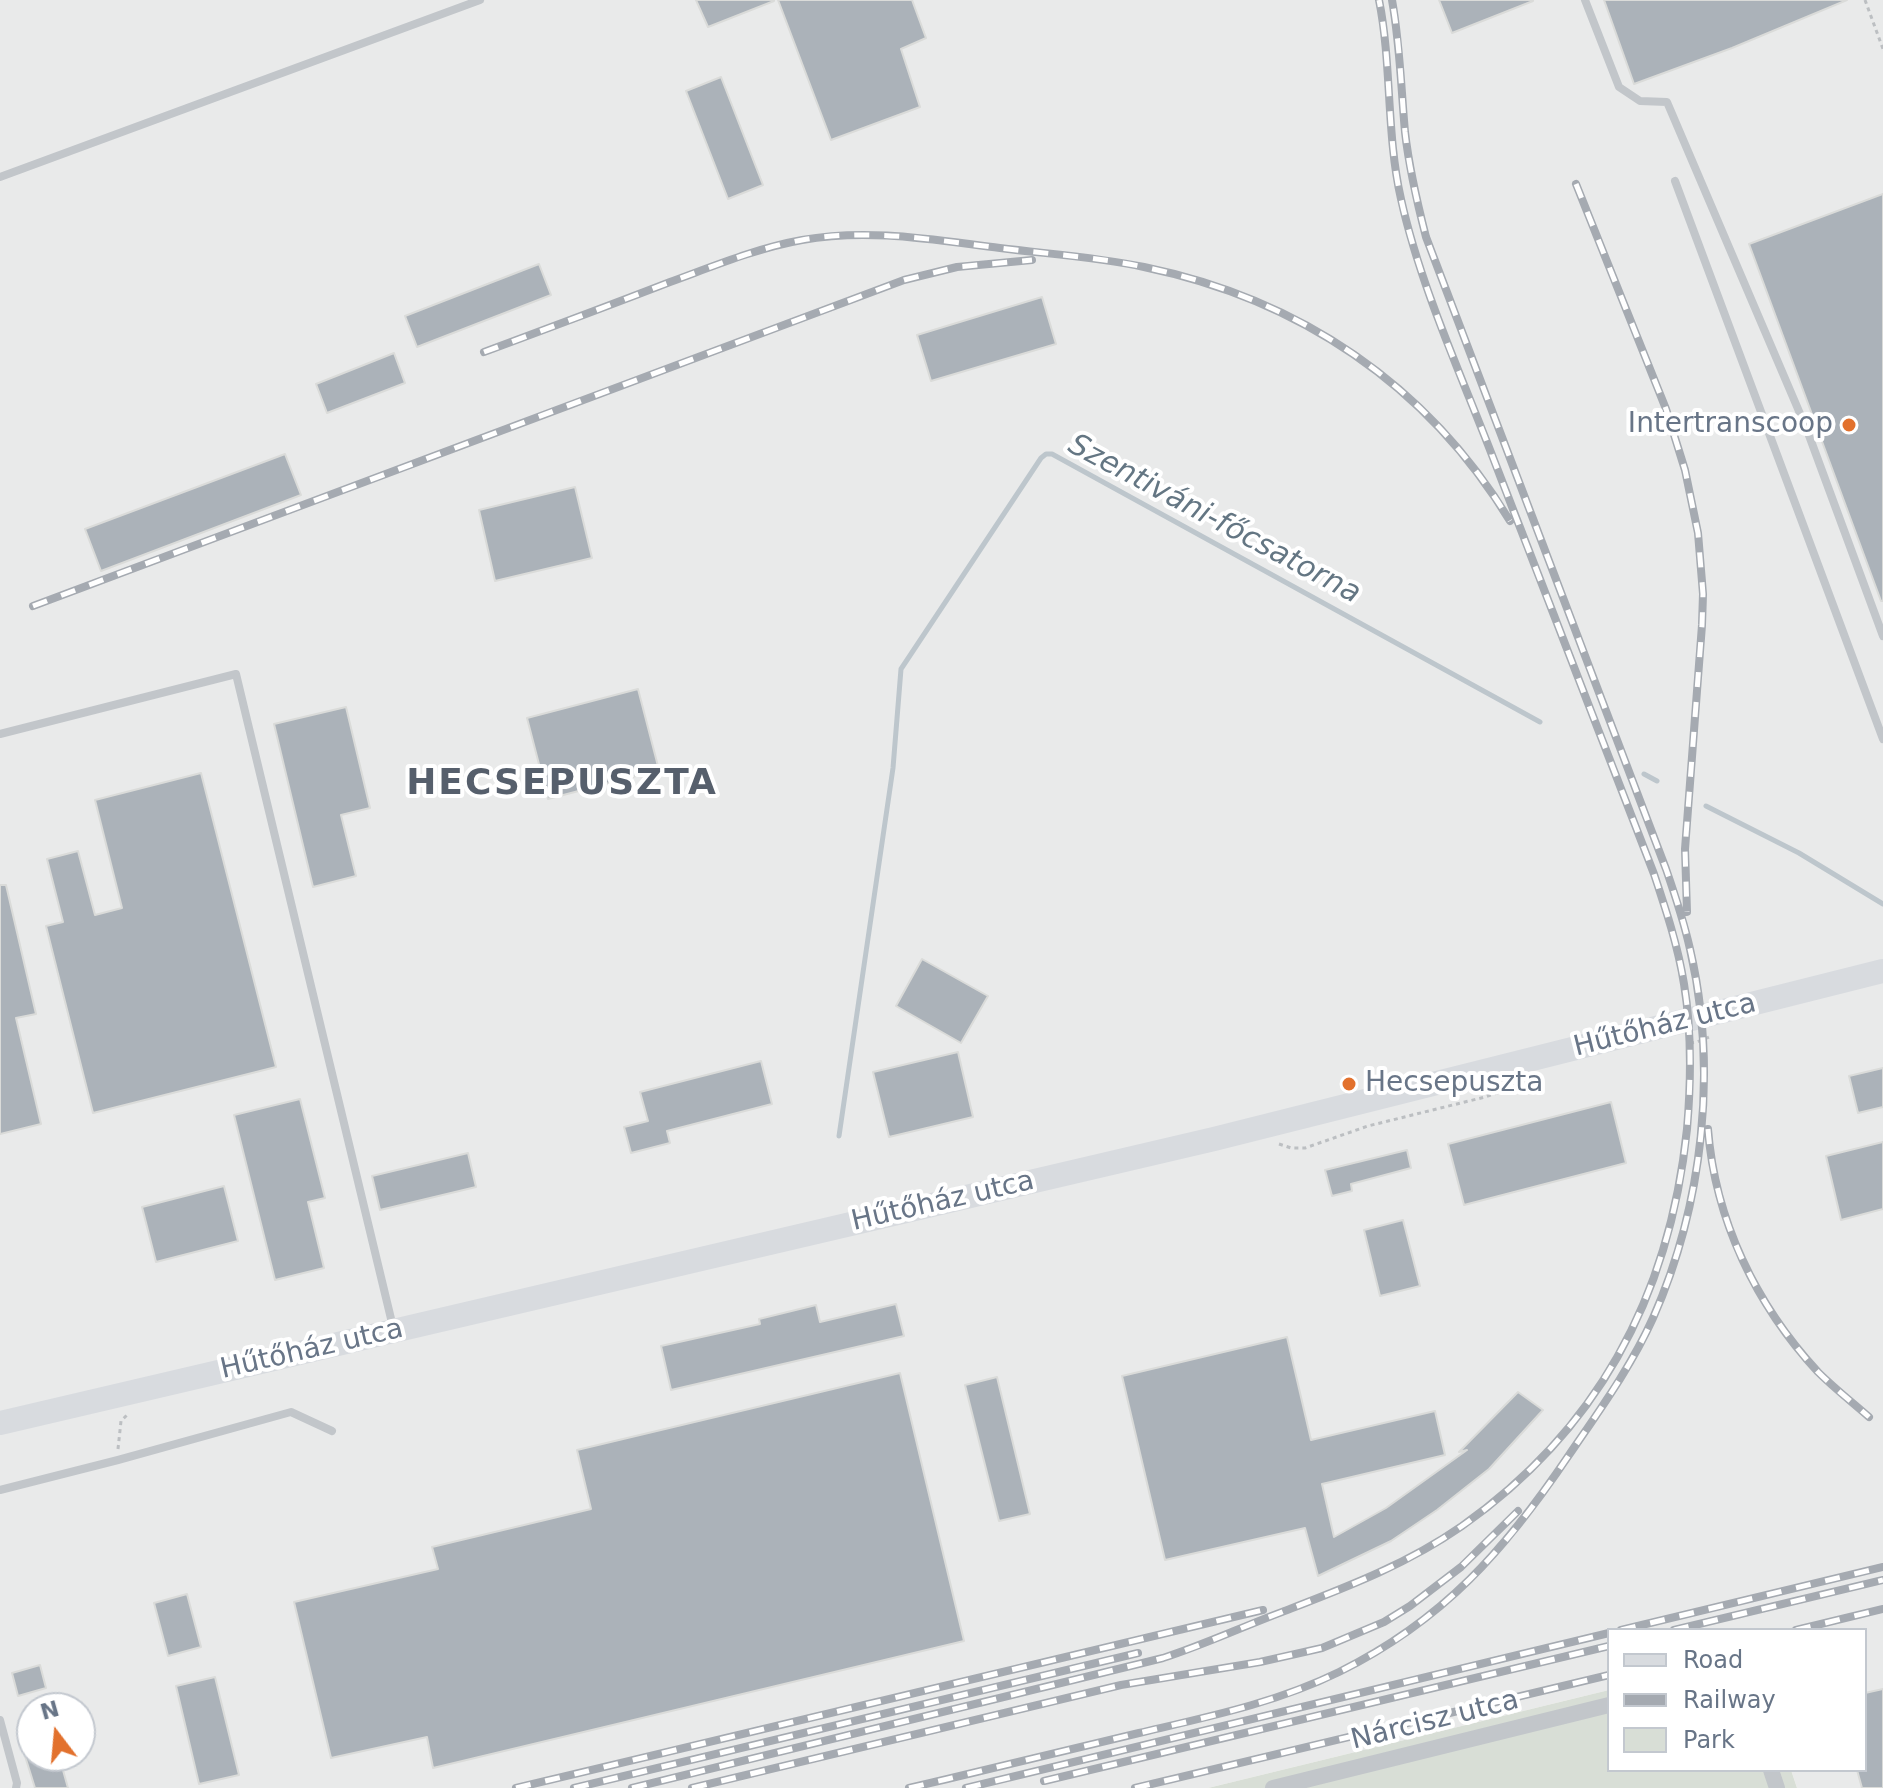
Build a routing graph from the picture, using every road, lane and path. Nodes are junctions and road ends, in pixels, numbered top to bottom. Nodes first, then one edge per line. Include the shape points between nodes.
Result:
1 (480, 0) edge
2 (1585, 0) edge
3 (1865, 0) edge
4 (1883, 49) edge
5 (0, 177) edge
6 (1675, 181) dead end
7 (1883, 636) edge
8 (0, 734) edge
9 (1883, 739) edge
10 (1883, 971) edge
11 (394, 1331) junction
12 (0, 1423) edge
13 (332, 1431) dead end
14 (0, 1490) edge
15 (1607, 1705) edge
16 (0, 1720) edge
17 (16, 1788) edge
18 (1273, 1788) edge

1 - 5 lane
2 - 7 lane via 1619,87 1640,101 1667,102 1807,430
3 - 4 path
6 - 9 lane
8 - 11 lane via 236,674
10 - 11 street, Hűtőház utca via 1214,1139
11 - 12 street, Hűtőház utca
13 - 14 lane via 291,1412
15 - 18 street, Nárcisz utca
16 - 17 lane

